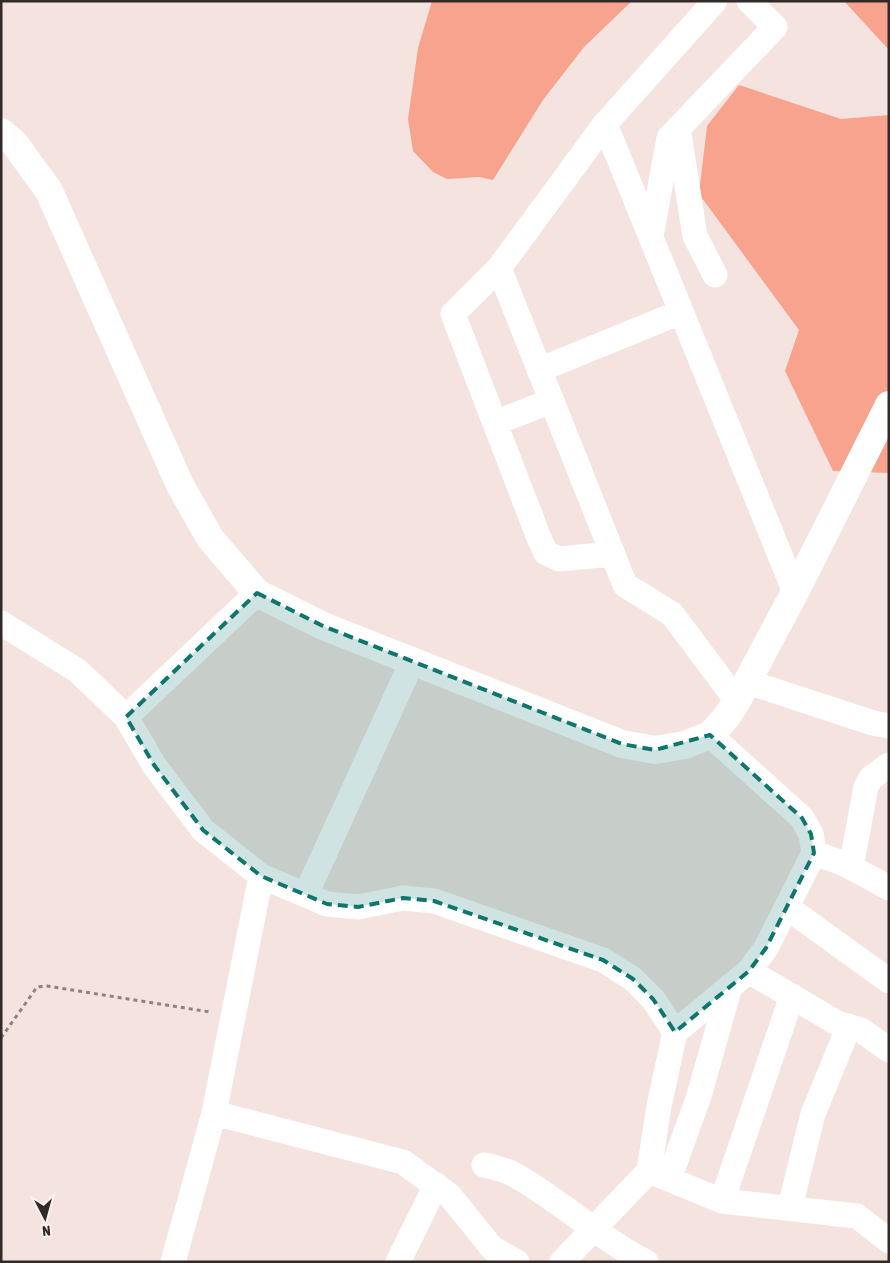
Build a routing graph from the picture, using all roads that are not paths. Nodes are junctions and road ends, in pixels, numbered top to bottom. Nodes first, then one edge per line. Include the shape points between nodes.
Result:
1 (715, 1) edge
2 (749, 1) edge
3 (605, 124) junction
4 (678, 128) junction
5 (1, 132) edge
6 (651, 236) junction
7 (499, 268) junction
8 (716, 275) dead end
9 (681, 312) junction
10 (539, 370) junction
11 (551, 401) junction
12 (889, 405) edge
13 (494, 423) junction
14 (612, 554) junction
15 (795, 592) junction
16 (257, 593) junction
17 (1, 623) edge
18 (412, 662) junction
19 (742, 692) junction
20 (126, 717) junction
21 (889, 726) edge
22 (710, 735) junction
23 (889, 765) edge
24 (814, 853) junction
25 (851, 868) junction
26 (261, 876) junction
27 (886, 882) edge
28 (306, 894) junction
29 (788, 908) junction
30 (739, 979) junction
31 (889, 981) edge
32 (792, 996) junction
33 (849, 1026) junction
34 (675, 1032) junction
35 (887, 1044) edge
36 (214, 1113) junction
37 (484, 1164) dead end
38 (658, 1175) junction
39 (436, 1185) junction
40 (722, 1201) junction
41 (790, 1207) junction
42 (594, 1228) junction
43 (889, 1242) edge
44 (173, 1262) edge
45 (398, 1262) edge
46 (517, 1262) edge
47 (562, 1262) edge
48 (646, 1262) edge

1 - 3 street
2 - 4 street via 775,26
3 - 6 street
3 - 7 street
4 - 6 street via 669,138
4 - 8 street via 696,236
5 - 16 street via 15,144 49,191 180,485 210,538
6 - 9 street
7 - 10 street
7 - 13 street via 453,314
9 - 10 street
9 - 15 street
10 - 11 street
11 - 13 street
11 - 14 street
12 - 15 street
13 - 14 street via 546,553 559,559
14 - 19 street via 625,585 672,614
15 - 19 street
16 - 18 street via 323,626
16 - 20 street
17 - 20 street via 78,671
18 - 22 street via 622,744 655,750 685,745
18 - 28 street
19 - 21 street
19 - 22 street
20 - 26 street via 154,765 203,830
22 - 24 street via 802,818 811,834
23 - 25 street via 871,778 866,788
24 - 25 street
24 - 29 street
25 - 27 street
26 - 28 street
26 - 36 street
28 - 34 street via 327,904 358,907 403,898 434,901 604,960 633,979 653,999
29 - 30 street via 766,948
29 - 31 street
30 - 32 street
30 - 34 street
30 - 38 street via 699,1096
32 - 33 street via 837,1023
32 - 40 street
33 - 35 street
33 - 41 street via 813,1114
34 - 38 street via 659,1106
36 - 39 street via 403,1162
36 - 44 street
37 - 42 street via 512,1173
38 - 40 street
38 - 42 street
39 - 45 street
39 - 46 street via 450,1196 492,1248
40 - 41 street
41 - 43 street via 857,1216
42 - 47 street
42 - 48 street

